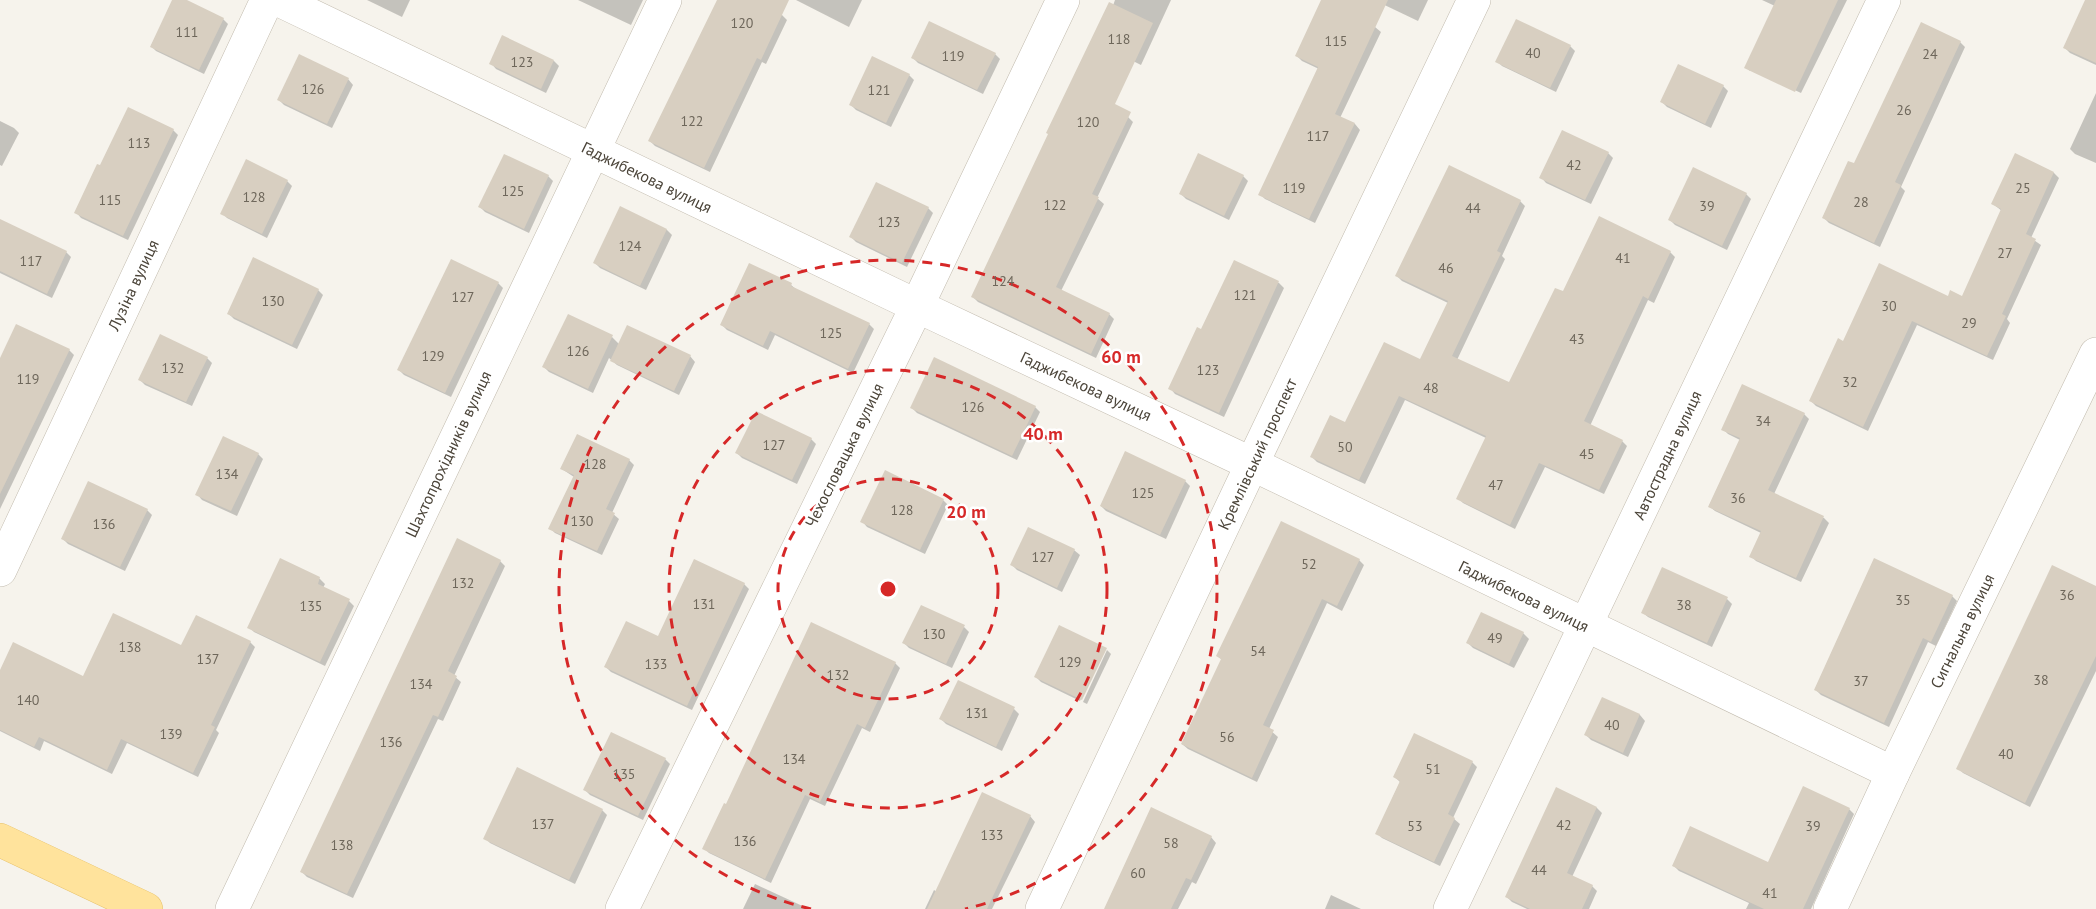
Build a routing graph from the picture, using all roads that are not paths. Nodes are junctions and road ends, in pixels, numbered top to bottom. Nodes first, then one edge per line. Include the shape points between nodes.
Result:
1 (267, 0) edge
2 (279, 0) edge
3 (665, 0) edge
4 (1063, 0) edge
5 (1474, 0) edge
6 (1884, 0) edge
7 (592, 151) junction
8 (917, 306) junction
9 (2096, 354) edge
10 (1251, 464) junction
11 (0, 570) edge
12 (1586, 626) junction
13 (1893, 773) junction
14 (0, 840) edge
15 (146, 909) edge
16 (232, 909) edge
17 (622, 909) edge
18 (1042, 909) edge
19 (1450, 909) edge
20 (1830, 909) edge

1 - 11 street, Лузіна вулиця
2 - 7 street, Гаджибекова вулиця
3 - 7 street, Шахтопрохідників вулиця
4 - 8 street, Чехословацька вулиця
5 - 10 street, Кремлівський проспект
6 - 12 street, Автострадна вулиця
7 - 8 street, Гаджибекова вулиця
7 - 16 street, Шахтопрохідників вулиця
8 - 10 street, Гаджибекова вулиця
8 - 17 street, Чехословацька вулиця
9 - 13 street, Сигнальна вулиця
10 - 12 street, Гаджибекова вулиця
10 - 18 street, Кремлівський проспект
12 - 13 street, Гаджибекова вулиця
12 - 19 street, Автострадна вулиця
13 - 20 street, Сигнальна вулиця
14 - 15 main road

